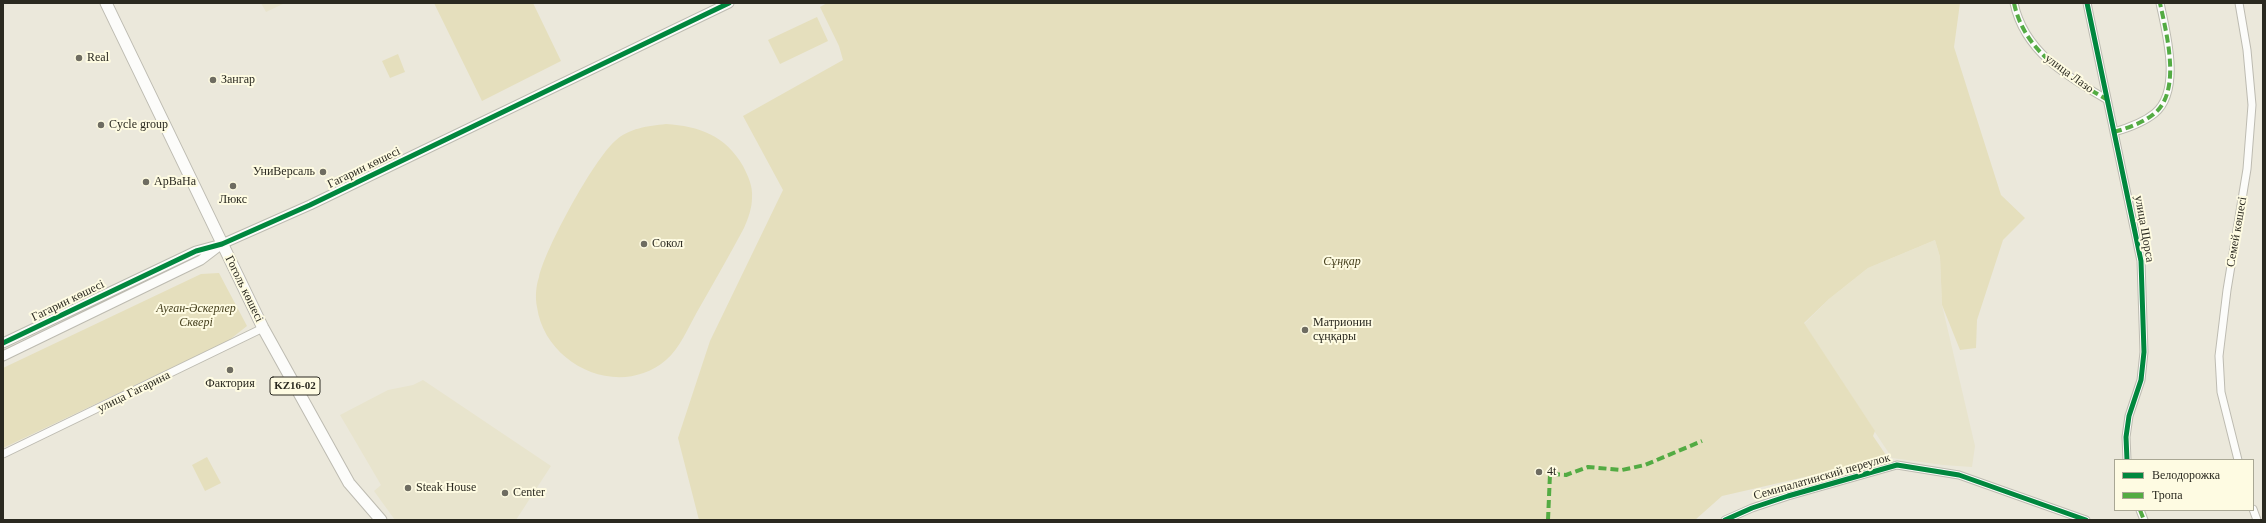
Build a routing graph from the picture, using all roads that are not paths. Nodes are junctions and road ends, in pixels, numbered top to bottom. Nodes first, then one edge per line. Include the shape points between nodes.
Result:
1 (106, 3) edge
2 (730, 3) edge
3 (2014, 3) edge
4 (2086, 3) edge
5 (2160, 3) edge
6 (2239, 3) edge
7 (710, 7) edge
8 (2106, 99) junction
9 (2114, 132) junction
10 (222, 244) junction
11 (263, 328) junction
12 (3, 343) edge
13 (3, 356) edge
14 (3, 454) edge
15 (2128, 459) edge
16 (2238, 459) edge
17 (380, 520) edge
18 (1725, 520) edge
19 (2086, 520) edge

1 - 10 main road, Гоголь көшесі
2 - 7 street, Гагарин көшесі
3 - 8 street, улица Лазо via 2017,20 2032,44 2048,62
4 - 8 street, улица Щорса
5 - 9 street via 2171,78 2166,97 2156,112 2133,126
6 - 16 street, Семей көшесі via 2252,105 2247,169 2219,356 2221,392
7 - 10 street, Гагарин көшесі via 310,205
8 - 9 street, улица Щорса
9 - 15 street, улица Щорса via 2141,261 2144,352 2141,380 2129,416 2126,438
10 - 11 main road, Гоголь көшесі / KZ16-02
10 - 12 street, Гагарин көшесі via 196,251
10 - 13 street, Гагарин көшесі via 202,260
11 - 14 street, улица Гагарина
11 - 17 main road, Гоголь көшесі / KZ16-02 via 349,483
18 - 19 street, Семипалатинский переулок via 1788,496 1897,466 1958,475

